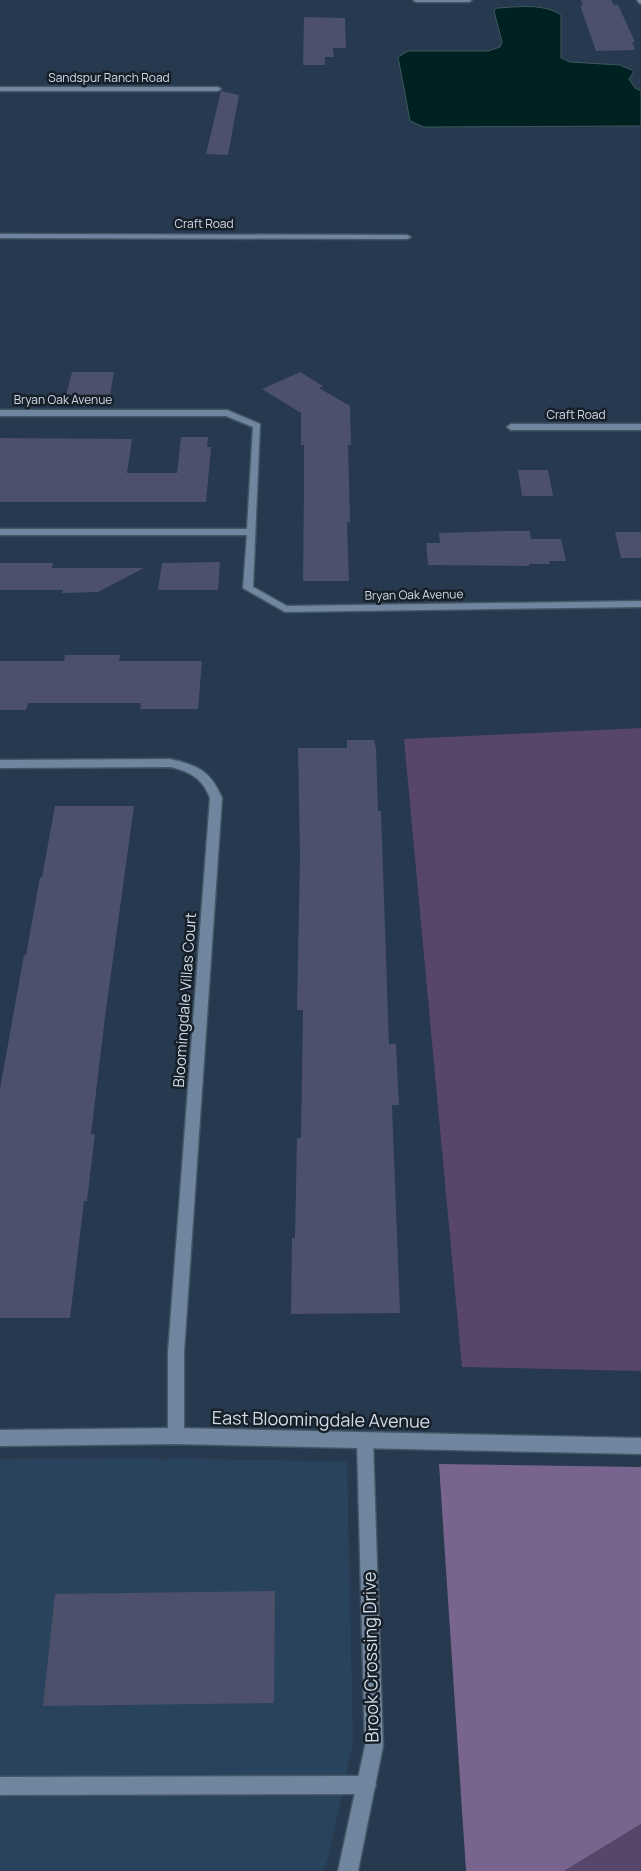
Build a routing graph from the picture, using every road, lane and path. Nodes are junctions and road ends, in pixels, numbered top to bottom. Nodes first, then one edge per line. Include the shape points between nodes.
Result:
1 (416, 0) edge
2 (469, 0) edge
3 (0, 89) edge
4 (218, 89) dead end
5 (0, 236) edge
6 (407, 238) dead end
7 (0, 413) edge
8 (512, 427) dead end
9 (641, 427) edge
10 (0, 532) edge
11 (252, 532) junction
12 (641, 604) edge
13 (0, 764) edge
14 (176, 1436) junction
15 (0, 1438) edge
16 (365, 1441) junction
17 (641, 1446) edge
18 (366, 1785) junction
19 (0, 1786) edge
20 (348, 1871) edge

1 - 2 street
3 - 4 street, Sandspur Ranch Road
5 - 6 street, Craft Road
7 - 11 street, Bryan Oak Avenue via 227,413 257,426
8 - 9 street, Craft Road
10 - 11 street
11 - 12 street, Bryan Oak Avenue via 248,588 285,610
13 - 14 street, Bloomingdale Villas Court via 170,763 187,766 201,774 212,785 216,798 176,1352
14 - 15 street, East Bloomingdale Avenue
14 - 16 street, East Bloomingdale Avenue
16 - 17 street, East Bloomingdale Avenue
16 - 18 street, Brook Crossing Drive via 374,1746
18 - 19 lane
18 - 20 street, Brook Crossing Drive

